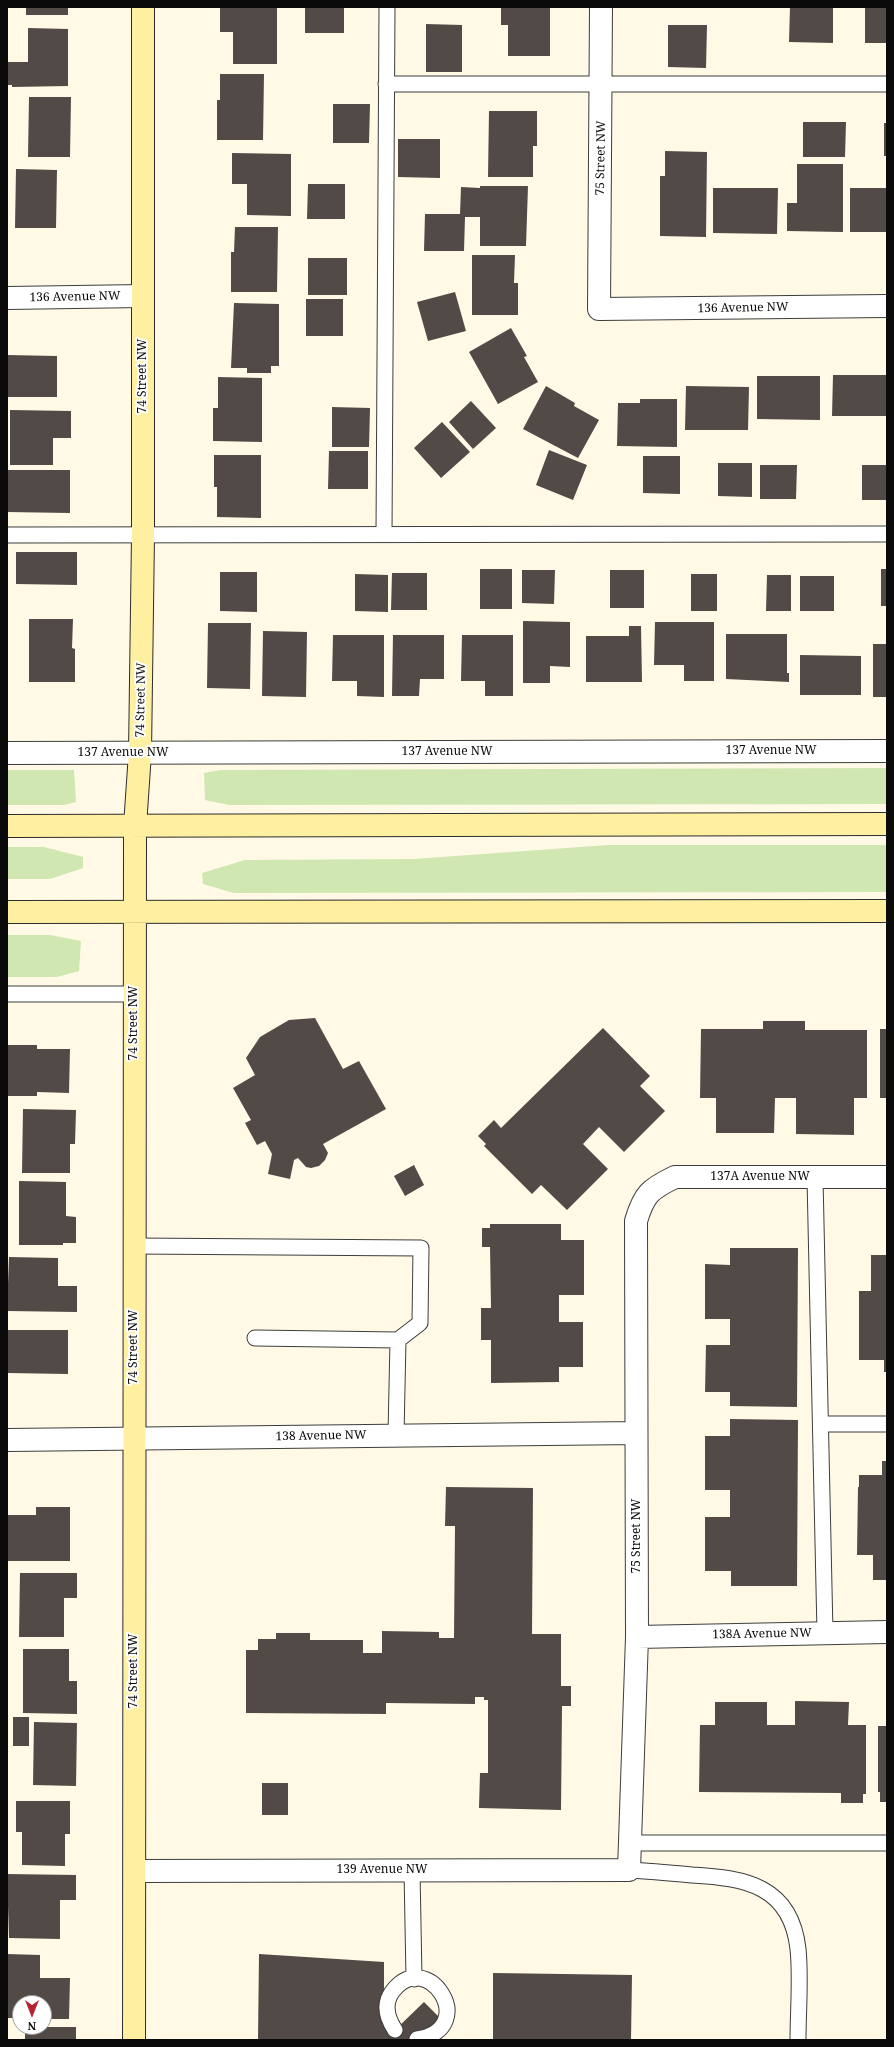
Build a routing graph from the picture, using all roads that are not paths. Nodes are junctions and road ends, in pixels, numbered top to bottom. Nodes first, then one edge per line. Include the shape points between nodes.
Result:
1 (143, 7) edge
2 (387, 7) edge
3 (601, 7) edge
4 (386, 84) junction
5 (602, 84) junction
6 (887, 84) edge
7 (143, 296) junction
8 (7, 298) edge
9 (887, 306) edge
10 (599, 309) joint
11 (384, 534) junction
12 (887, 534) edge
13 (7, 535) edge
14 (143, 535) junction
15 (887, 751) edge
16 (7, 753) edge
17 (140, 753) junction
18 (887, 824) edge
19 (7, 826) edge
20 (135, 826) junction
21 (887, 911) edge
22 (7, 912) edge
23 (135, 912) junction
24 (7, 994) edge
25 (134, 994) junction
26 (887, 1177) edge
27 (815, 1178) junction
28 (641, 1203) joint
29 (134, 1246) junction
30 (255, 1338) dead end
31 (398, 1340) junction
32 (821, 1424) junction
33 (887, 1424) edge
34 (636, 1433) junction
35 (396, 1435) junction
36 (134, 1438) junction
37 (7, 1440) edge
38 (825, 1632) junction
39 (887, 1632) edge
40 (637, 1637) junction
41 (630, 1843) junction
42 (887, 1843) edge
43 (412, 1870) junction
44 (629, 1870) junction
45 (135, 1872) junction
46 (414, 1979) junction
47 (395, 2030) dead end
48 (417, 2039) edge
49 (134, 2040) edge
50 (798, 2040) edge

1 - 7 street, 74 Street NW
2 - 4 lane
3 - 5 street, 75 Street NW
4 - 5 lane
4 - 11 lane
5 - 6 lane
5 - 10 street, 75 Street NW
7 - 8 street, 136 Avenue NW
7 - 14 street, 74 Street NW
9 - 10 street, 136 Avenue NW
11 - 12 lane
11 - 14 lane
13 - 14 lane
14 - 17 street, 74 Street NW
15 - 17 street, 137 Avenue NW
16 - 17 street, 137 Avenue NW
17 - 20 street, 74 Street NW
18 - 20 street
19 - 20 street
20 - 23 street, 74 Street NW
21 - 23 street
22 - 23 street
23 - 25 street, 74 Street NW
24 - 25 lane
25 - 29 street, 74 Street NW
26 - 27 street, 137A Avenue NW
27 - 28 street, 137A Avenue NW via 675,1177 656,1186
27 - 32 lane
28 - 34 street, 75 Street NW via 636,1221
29 - 31 lane via 421,1248 420,1323
29 - 36 street, 74 Street NW
30 - 31 lane
31 - 35 lane
32 - 33 lane
32 - 38 lane
34 - 35 street, 138 Avenue NW
34 - 40 street, 75 Street NW
35 - 36 street, 138 Avenue NW
36 - 37 street, 138 Avenue NW
36 - 45 street, 74 Street NW
38 - 39 street, 138A Avenue NW
38 - 40 street, 138A Avenue NW
40 - 41 street, 75 Street NW
41 - 42 lane
41 - 44 street, 75 Street NW
43 - 44 street, 139 Avenue NW
43 - 45 street, 139 Avenue NW
43 - 46 lane
44 - 50 lane via 727,1877 754,1884 779,1901 794,1926 798,1950
45 - 49 street, 74 Street NW
46 - 47 lane via 402,1982 390,1995 387,2014
46 - 48 lane via 429,1981 436,1986 446,2001 447,2010 440,2027 426,2038

